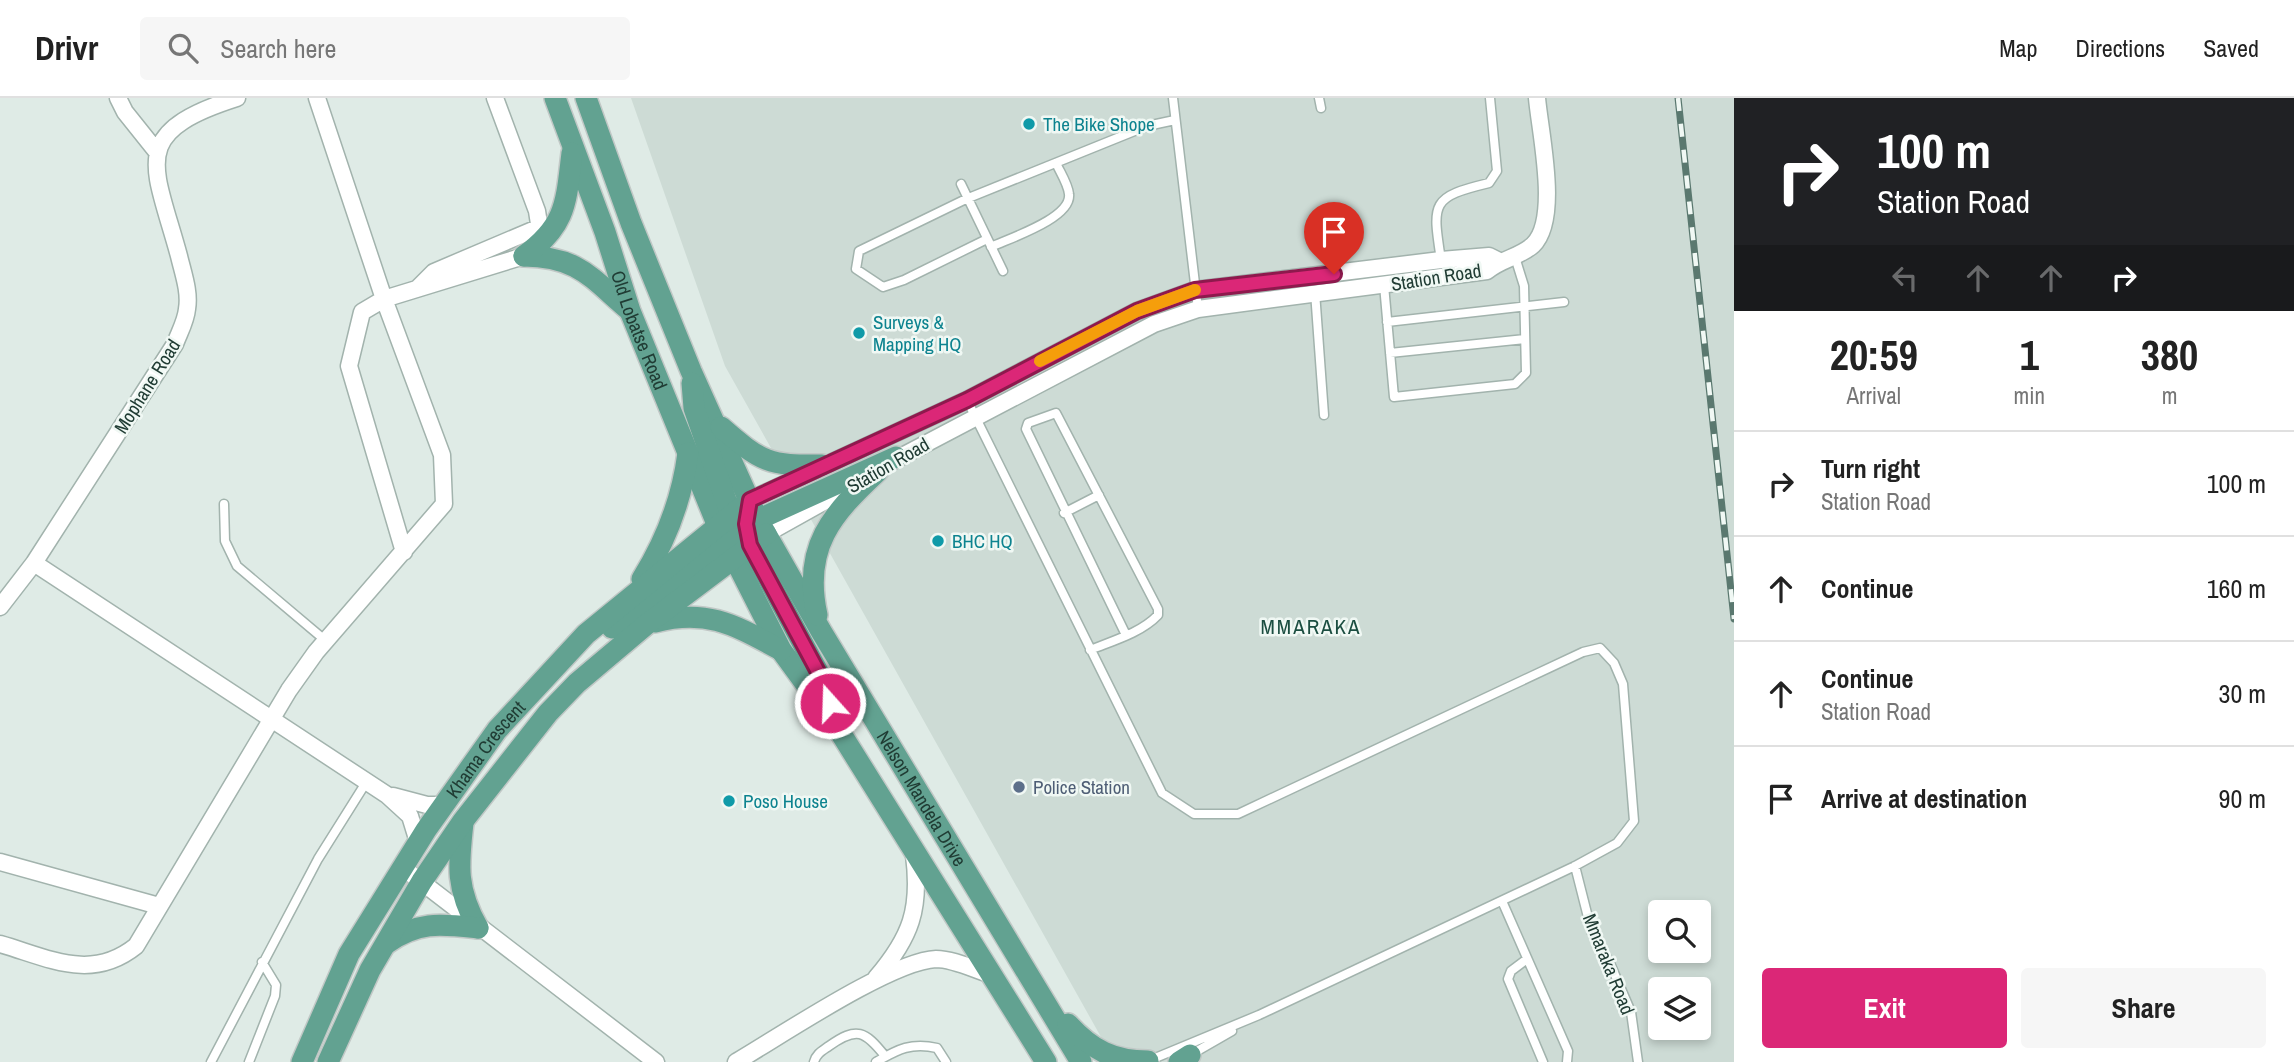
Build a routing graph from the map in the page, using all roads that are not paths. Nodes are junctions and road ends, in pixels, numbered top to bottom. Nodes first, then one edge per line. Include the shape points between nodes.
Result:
1 (118, 98) edge
2 (237, 98) edge
3 (317, 98) edge
4 (495, 98) edge
5 (555, 98) edge
6 (586, 98) edge
7 (1173, 98) edge
8 (1319, 98) edge
9 (1490, 98) edge
10 (1536, 98) edge
11 (1321, 108) dead end
12 (1175, 120) junction
13 (573, 149) junction
14 (158, 152) junction
15 (1056, 163) junction
16 (961, 184) dead end
17 (966, 199) junction
18 (541, 235) junction
19 (989, 244) junction
20 (524, 256) junction
21 (1507, 259) junction
22 (1441, 260) junction
23 (1383, 268) junction
24 (1003, 271) dead end
25 (1312, 284) junction
26 (1384, 285) junction
27 (1195, 290) junction
28 (416, 291) junction
29 (384, 299) junction
30 (1564, 302) dead end
31 (1524, 308) junction
32 (1198, 309) junction
33 (630, 311) junction
34 (1387, 322) junction
35 (1525, 339) junction
36 (1390, 354) junction
37 (691, 371) junction
38 (967, 400) junction
39 (1324, 415) dead end
40 (977, 418) junction
41 (717, 424) junction
42 (689, 449) junction
43 (888, 463) junction
44 (822, 465) junction
45 (1099, 495) junction
46 (750, 500) junction
47 (224, 504) dead end
48 (1065, 513) junction
49 (741, 533) junction
50 (404, 552) junction
51 (34, 563) junction
52 (634, 593) junction
53 (0, 607) edge
54 (647, 624) junction
55 (821, 631) junction
56 (1126, 635) junction
57 (326, 641) junction
58 (574, 649) junction
59 (781, 650) junction
60 (1090, 650) junction
61 (271, 718) junction
62 (835, 724) junction
63 (367, 781) junction
64 (387, 795) junction
65 (444, 804) junction
66 (463, 821) junction
67 (418, 842) junction
68 (913, 846) junction
69 (0, 862) edge
70 (1575, 866) junction
71 (402, 867) junction
72 (422, 881) junction
73 (1502, 901) junction
74 (159, 906) junction
75 (478, 928) junction
76 (0, 944) edge
77 (383, 946) junction
78 (1527, 959) junction
79 (262, 962) junction
80 (992, 975) junction
81 (872, 983) junction
82 (1043, 997) junction
83 (1259, 1015) junction
84 (885, 1056) junction
85 (1181, 1060) edge
86 (1147, 1061) edge
87 (211, 1062) edge
88 (249, 1062) edge
89 (302, 1062) edge
90 (328, 1062) edge
91 (656, 1062) edge
92 (736, 1062) edge
93 (814, 1062) edge
94 (876, 1062) edge
95 (946, 1062) edge
96 (1046, 1062) edge
97 (1081, 1062) edge
98 (1543, 1062) edge
99 (1567, 1062) edge
100 (1638, 1062) edge

1 - 14 street
2 - 14 street via 180,121 161,141
3 - 29 street
4 - 18 street via 537,211
5 - 13 main road, Old Lobatse Road
6 - 37 main road, Old Lobatse Road
7 - 12 lane
8 - 11 lane
9 - 22 lane via 1497,171 1489,183 1454,192 1439,203
10 - 21 street via 1548,210 1544,231 1533,245
12 - 15 lane via 1147,126
12 - 27 lane
13 - 18 main road via 565,208 559,222
13 - 33 main road, Old Lobatse Road
14 - 51 street, Mophane Road via 154,165 186,280 187,309 175,344
15 - 17 lane
15 - 19 lane via 1069,193 1068,206 1058,216
16 - 17 lane
17 - 19 lane
17 - 19 lane via 859,251 856,269 883,287
18 - 20 main road
18 - 28 street via 434,272
19 - 24 lane
20 - 28 street
20 - 33 main road via 573,263
21 - 22 street, Station Road
21 - 26 street, Station Road via 1487,271
21 - 31 lane via 1524,286
22 - 23 street, Station Road
23 - 25 street, Station Road
23 - 26 lane
25 - 26 street, Station Road
25 - 27 street, Station Road
25 - 32 street, Station Road
25 - 39 lane
26 - 34 lane
27 - 32 lane
27 - 38 street, Station Road via 1137,311
28 - 29 street
29 - 50 street via 362,312 349,366
29 - 50 street via 442,455 445,483 444,504
30 - 31 lane
31 - 34 lane
31 - 35 lane
32 - 40 street, Station Road via 1154,324
33 - 42 main road, Old Lobatse Road
34 - 36 lane
35 - 36 lane
35 - 36 lane via 1526,373 1515,384 1395,397
37 - 41 main road, Old Lobatse Road
37 - 49 main road via 694,408
38 - 40 lane
38 - 44 street, Station Road
40 - 43 street, Station Road
40 - 60 lane
41 - 44 main road via 762,459 785,466
41 - 46 main road, Old Lobatse Road
42 - 49 main road, Old Lobatse Road
42 - 52 main road via 673,520
43 - 49 main road
43 - 55 main road via 842,505 819,546 813,584
44 - 46 street, Station Road
45 - 48 lane
45 - 48 lane via 1056,413 1028,423 1026,429
45 - 56 lane via 1158,609 1153,621
46 - 49 main road
47 - 57 lane via 225,541 237,566
48 - 56 lane
49 - 52 main road, Khama Crescent
49 - 54 main road, Khama Crescent
49 - 55 main road, Nelson Mandela Drive
49 - 58 main road via 603,635
49 - 59 main road, Nelson Mandela Drive
49 - 62 main road via 824,683
50 - 57 street
51 - 53 street, Mophane Road
51 - 61 street
52 - 58 main road, Khama Crescent
54 - 59 main road via 675,617 720,620
54 - 66 main road, Khama Crescent via 548,713
55 - 82 main road, Nelson Mandela Drive
56 - 60 lane
57 - 61 street
58 - 65 main road, Khama Crescent via 497,730
59 - 62 main road, Nelson Mandela Drive
60 - 70 lane via 1163,793 1194,814 1238,814 1554,665 1600,648 1615,663 1623,684 1634,821 1617,843
61 - 63 street
61 - 74 street
62 - 68 main road, Nelson Mandela Drive
63 - 64 street
63 - 79 lane
64 - 65 street via 427,805
64 - 67 street via 410,816
65 - 67 main road, Khama Crescent
66 - 72 main road, Khama Crescent
66 - 75 main road via 459,884
67 - 71 main road, Khama Crescent
68 - 80 main road, Nelson Mandela Drive
68 - 81 street via 918,890 913,919 895,956
69 - 74 street
70 - 73 lane
70 - 100 lane, Mmaraka Road via 1592,933 1631,1013
71 - 72 street
71 - 89 main road, Khama Crescent via 349,954
72 - 75 street
72 - 77 main road, Khama Crescent
73 - 78 lane
73 - 83 lane
74 - 76 street via 136,946 103,965 84,967
75 - 77 main road via 421,926
75 - 91 street
77 - 90 main road, Khama Crescent
78 - 98 lane via 1508,979
78 - 99 lane via 1568,1051
79 - 87 lane
79 - 88 lane via 275,985 275,996
80 - 81 street via 934,959
80 - 96 main road, Nelson Mandela Drive
81 - 92 street
82 - 86 main road via 1095,1049 1126,1061
82 - 97 main road, Nelson Mandela Drive
83 - 85 lane
83 - 86 lane
84 - 93 lane via 869,1037 855,1032 816,1055
84 - 94 lane
84 - 95 lane via 918,1043 937,1048

